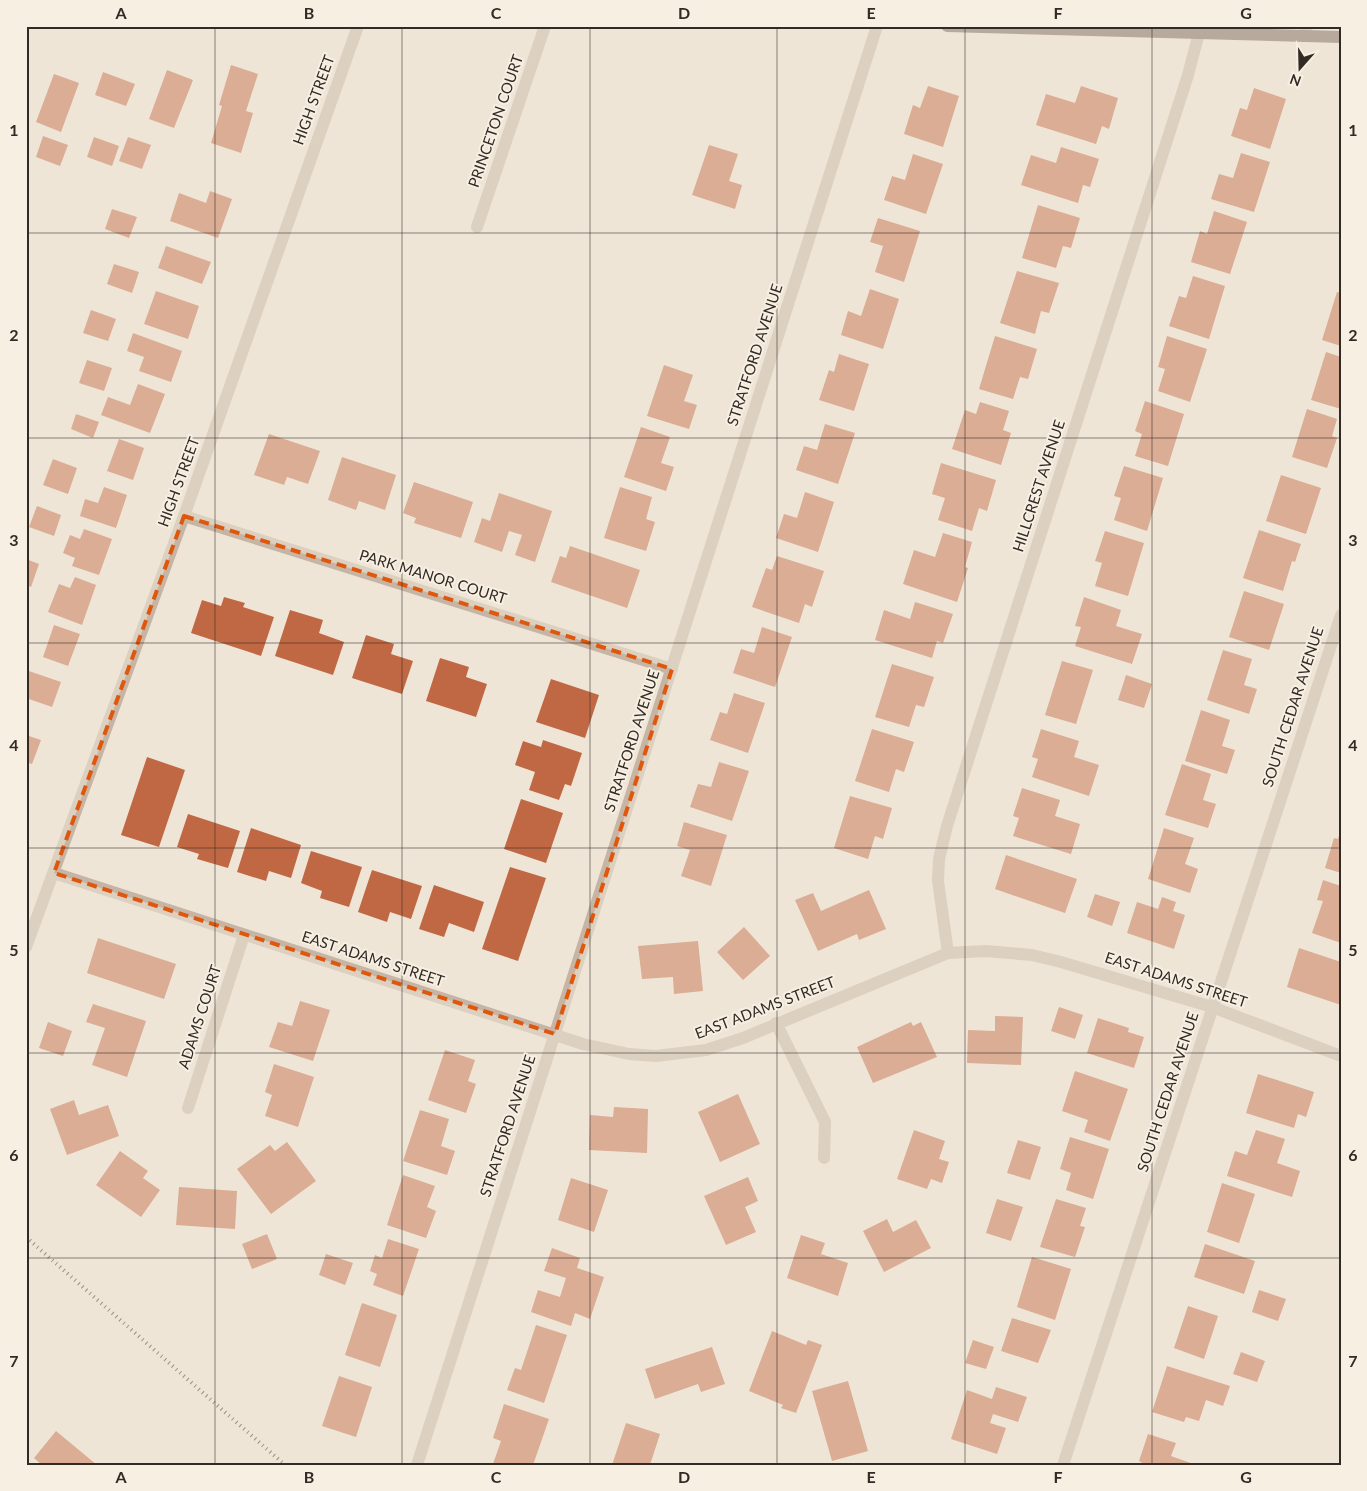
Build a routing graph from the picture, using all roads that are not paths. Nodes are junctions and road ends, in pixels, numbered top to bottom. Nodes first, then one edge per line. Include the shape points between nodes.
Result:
1 (358, 26) edge
2 (545, 26) edge
3 (877, 26) edge
4 (947, 26) edge
5 (1305, 31) edge
6 (1199, 33) junction
7 (1341, 37) edge
8 (477, 227) dead end
9 (184, 516) junction
10 (1341, 615) edge
11 (672, 668) junction
12 (54, 873) junction
13 (244, 935) junction
14 (26, 947) edge
15 (948, 953) junction
16 (1212, 1007) junction
17 (776, 1023) junction
18 (555, 1034) junction
19 (1341, 1056) edge
20 (188, 1108) dead end
21 (824, 1158) dead end
22 (417, 1465) edge
23 (1063, 1465) edge

1 - 9 street, HIGH STREET
2 - 8 street, PRINCETON COURT
3 - 11 street, STRATFORD AVENUE
4 - 6 main road
5 - 6 main road
5 - 7 main road
6 - 15 street, HILLCREST AVENUE via 947,826 939,858 938,881
9 - 11 street, PARK MANOR COURT
9 - 12 street, HIGH STREET
10 - 16 street, SOUTH CEDAR AVENUE
11 - 18 street, STRATFORD AVENUE
12 - 13 street, EAST ADAMS STREET
12 - 14 street, HIGH STREET
13 - 18 street, EAST ADAMS STREET
13 - 20 street, ADAMS COURT
15 - 16 street, EAST ADAMS STREET via 1032,955
15 - 17 street, EAST ADAMS STREET
16 - 19 street, EAST ADAMS STREET
16 - 23 street, SOUTH CEDAR AVENUE
17 - 18 street, EAST ADAMS STREET via 706,1050 656,1056 615,1051
17 - 21 street via 825,1122
18 - 22 street, STRATFORD AVENUE

